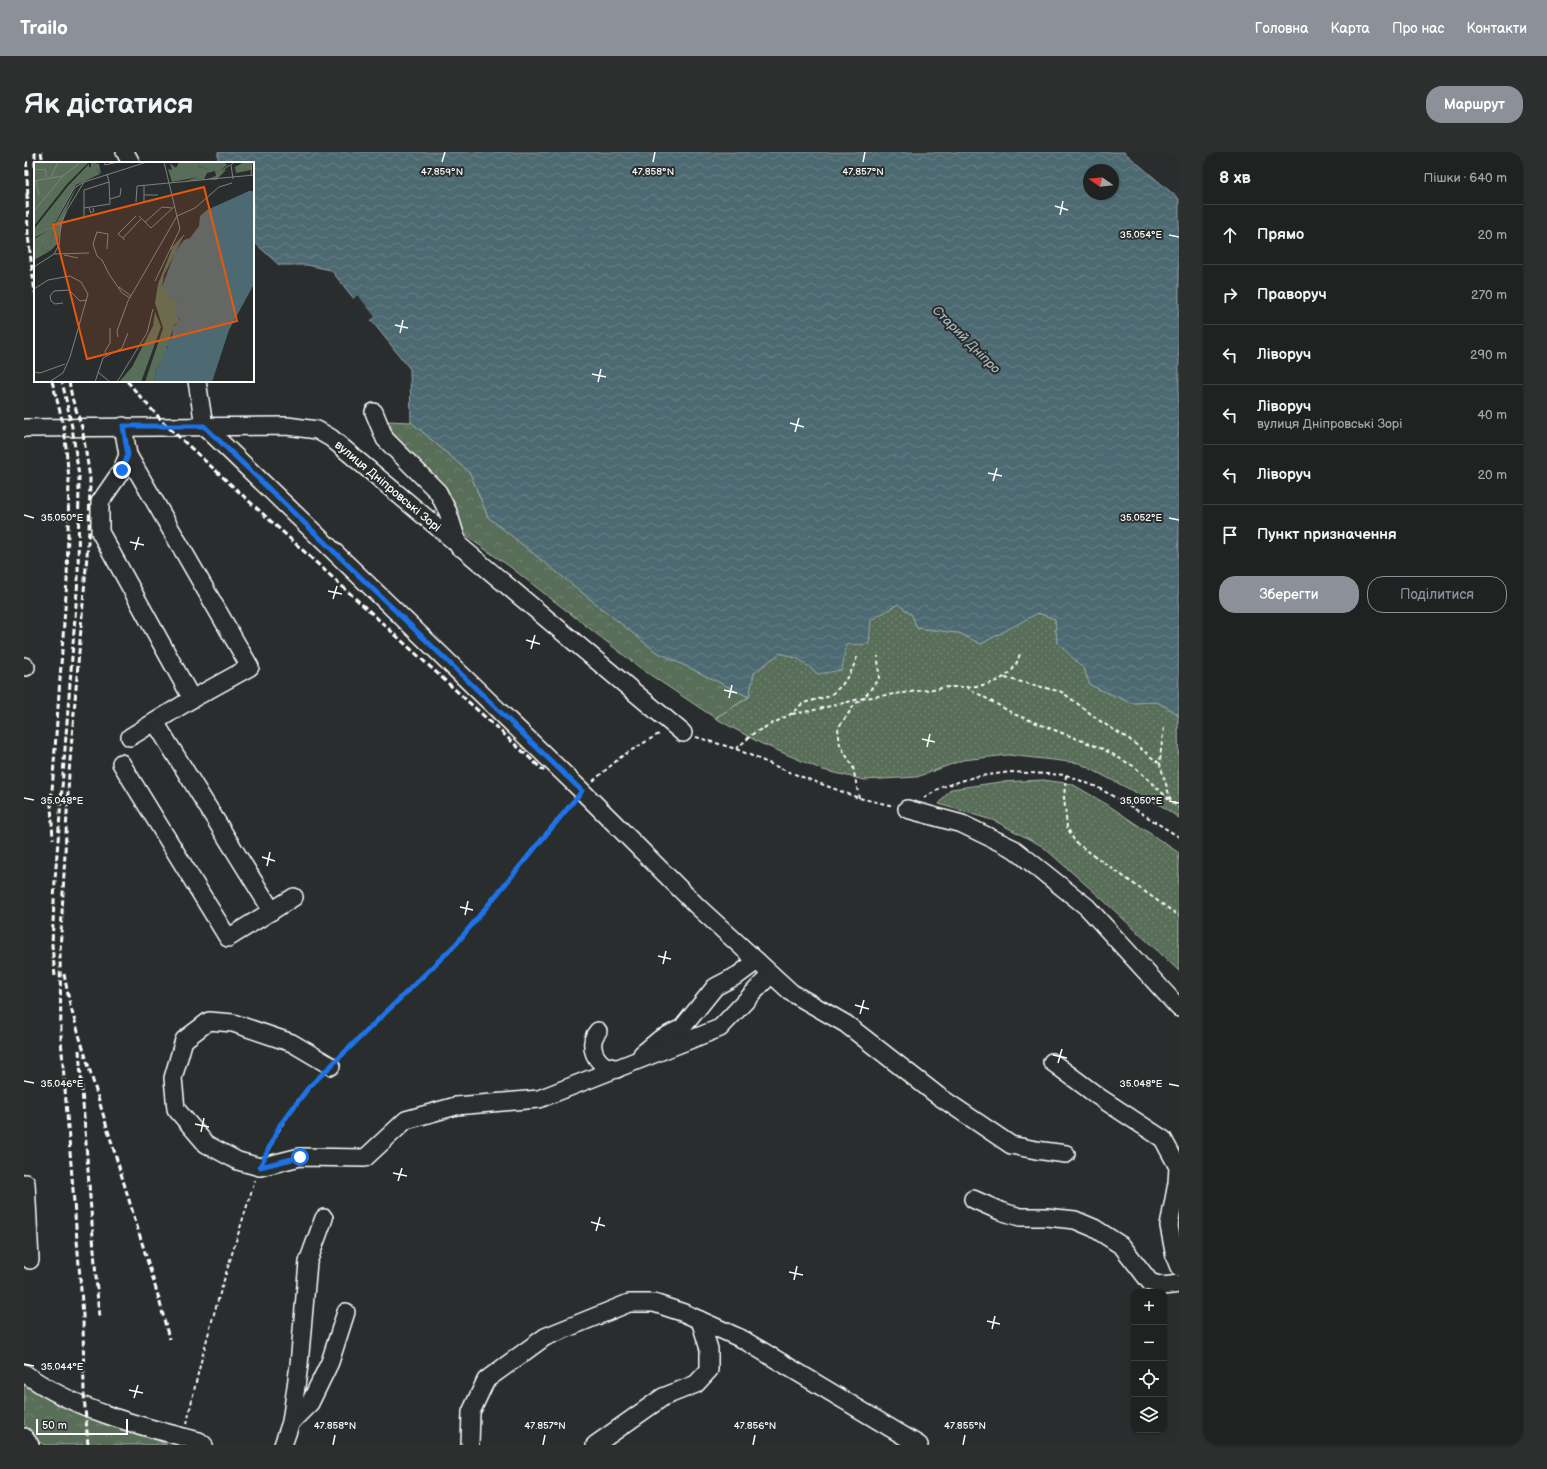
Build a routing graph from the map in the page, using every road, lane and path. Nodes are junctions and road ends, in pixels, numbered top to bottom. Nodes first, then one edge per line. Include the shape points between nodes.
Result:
1 (125, 152) edge
2 (130, 162) edge
3 (197, 382) edge
4 (374, 412) dead end
5 (123, 426) junction
6 (204, 426) junction
7 (24, 428) edge
8 (128, 455) junction
9 (460, 547) junction
10 (1020, 654) dead end
11 (878, 656) dead end
12 (858, 657) dead end
13 (1004, 678) junction
14 (966, 687) junction
15 (864, 698) junction
16 (192, 699) junction
17 (791, 714) junction
18 (155, 722) junction
19 (1164, 728) dead end
20 (682, 733) junction
21 (130, 737) dead end
22 (736, 749) junction
23 (121, 763) dead end
24 (1160, 764) junction
25 (1066, 775) junction
26 (582, 791) junction
27 (859, 798) junction
28 (1171, 801) junction
29 (1179, 808) edge
30 (907, 809) junction
31 (1179, 838) edge
32 (294, 898) dead end
33 (272, 911) junction
34 (1179, 916) edge
35 (757, 961) junction
36 (771, 974) junction
37 (1179, 1008) edge
38 (598, 1031) dead end
39 (1052, 1062) dead end
40 (331, 1066) junction
41 (625, 1066) junction
42 (1066, 1154) dead end
43 (260, 1167) junction
44 (24, 1182) edge
45 (973, 1199) dead end
46 (324, 1218) dead end
47 (30, 1260) dead end
48 (1179, 1267) edge
49 (1179, 1284) edge
50 (346, 1312) dead end
51 (700, 1320) junction
52 (24, 1373) edge
53 (291, 1422) junction
54 (24, 1437) edge
55 (184, 1437) junction
56 (30, 1445) edge
57 (204, 1445) edge
58 (282, 1445) edge
59 (470, 1445) edge
60 (594, 1445) edge
61 (919, 1445) edge

1 - 2 street
3 - 6 street
4 - 9 street via 385,438 438,492
5 - 6 street, вулиця Дніпровські Зорі
5 - 7 street, вулиця Дніпровські Зорі
5 - 8 street
6 - 9 street, вулиця Дніпровські Зорі via 287,426 317,430 331,438
6 - 26 street
8 - 16 street via 122,470 100,502 100,532
8 - 16 street via 250,667
9 - 20 street, вулиця Дніпровські Зорі
10 - 13 path via 1018,663
11 - 15 path via 879,678
12 - 17 path via 842,685 830,696 803,704
13 - 14 path via 984,686
13 - 24 path via 1062,692
14 - 15 path
14 - 28 path via 1016,715 1103,749 1135,768
15 - 17 path
15 - 27 path via 855,704 838,728 840,745 853,767
16 - 18 street
17 - 22 path via 754,733
18 - 21 street
18 - 33 street
19 - 24 path
20 - 22 path
20 - 26 path via 675,730 657,735 622,756
22 - 27 path
23 - 33 street via 228,938
24 - 28 path
25 - 30 path via 1010,772 974,777 942,787
25 - 31 path via 1097,787
25 - 34 path via 1064,797 1067,827 1075,842
26 - 35 street via 697,906
26 - 40 path via 456,944
27 - 30 path
28 - 29 path
30 - 37 street via 962,824 1014,849 1088,907
32 - 33 street
35 - 36 street
35 - 41 street via 715,987 682,1028 660,1039
36 - 41 street via 720,1028
36 - 42 street via 792,993 846,1024 937,1096 1011,1145
38 - 41 street via 593,1036 592,1045 596,1056 605,1065
39 - 48 street via 1163,1139 1178,1166 1169,1226
40 - 43 path via 309,1087 280,1125
40 - 43 street via 292,1043 233,1023 209,1022 184,1040 173,1078 176,1109 206,1144 238,1161
41 - 43 street via 539,1100 456,1106 406,1120 365,1158 300,1157
43 - 55 path via 216,1303 196,1378
44 - 47 street
45 - 49 street via 1020,1217 1075,1220 1094,1228 1122,1246 1150,1282 1163,1286
46 - 53 street via 308,1262
50 - 53 street via 330,1362 310,1403
51 - 59 street via 654,1303 629,1303 545,1337 486,1380 471,1412
51 - 60 street via 709,1349 709,1370 696,1384 663,1397
51 - 61 street via 742,1339
52 - 55 street via 38,1383 94,1411
53 - 58 street
54 - 56 street
55 - 57 street via 200,1441

